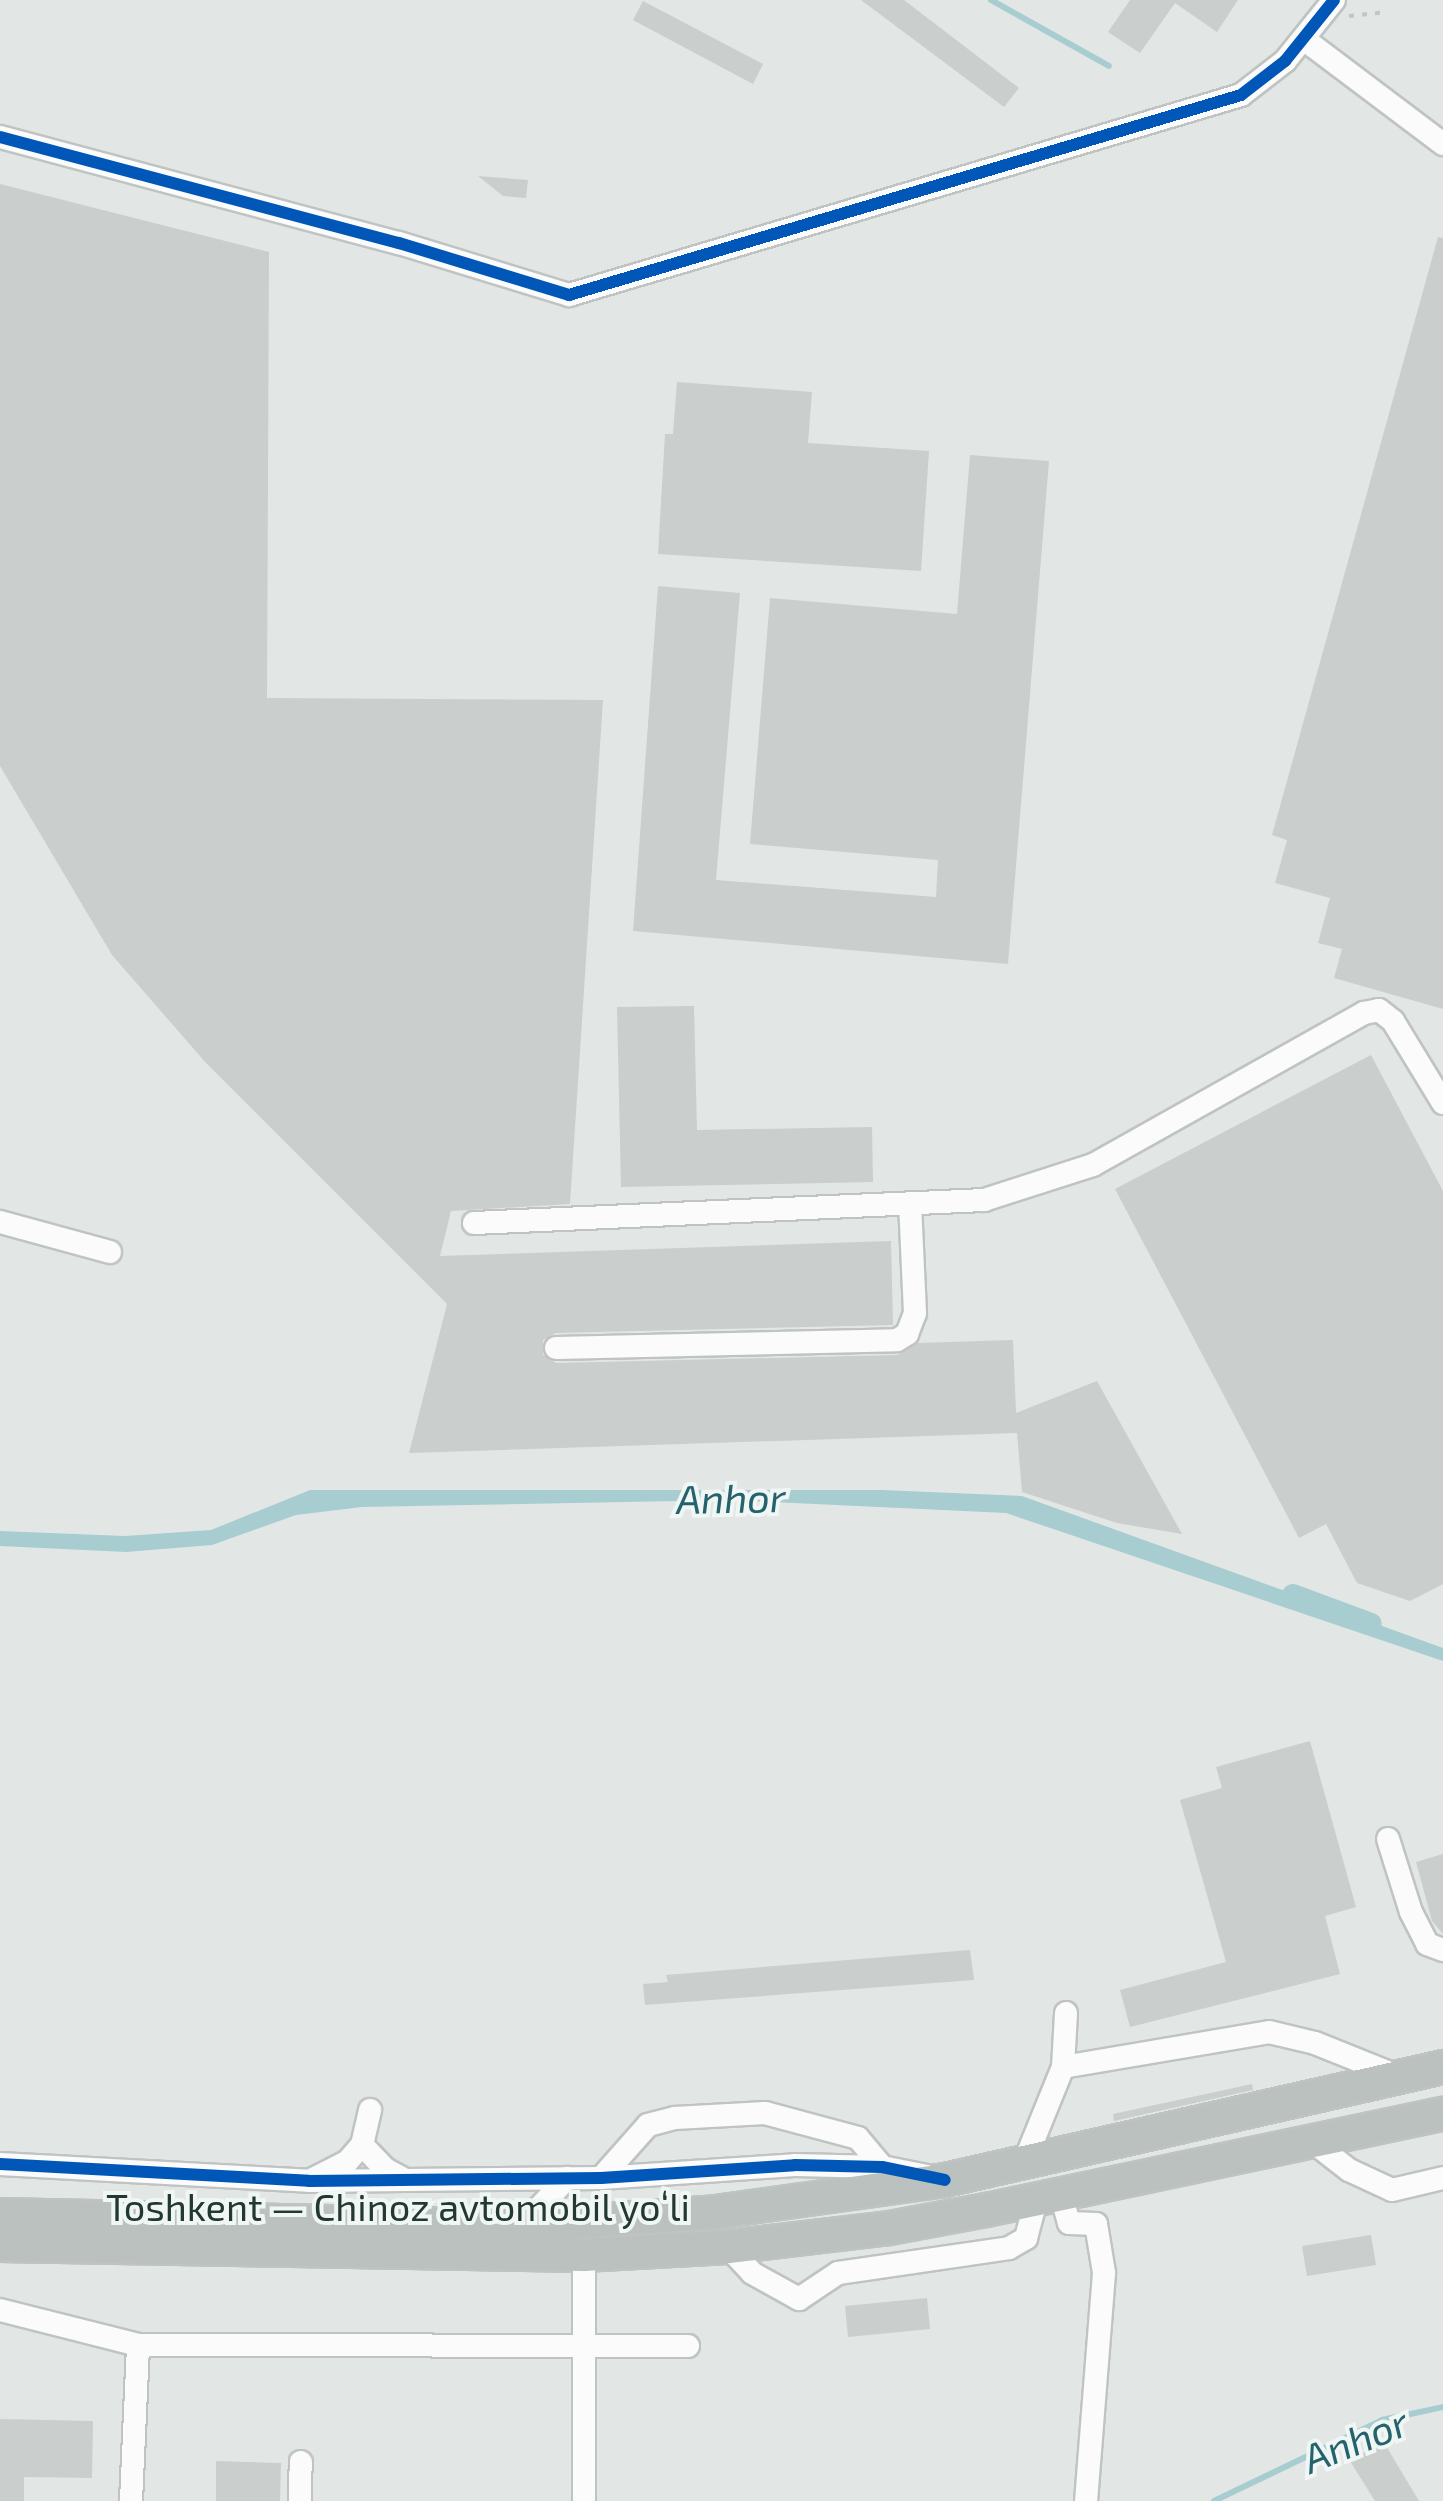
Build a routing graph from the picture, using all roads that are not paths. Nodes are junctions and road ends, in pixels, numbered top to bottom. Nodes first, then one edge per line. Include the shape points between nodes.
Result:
1 (1329, 7) edge
2 (1306, 40) junction
3 (0, 137) edge
4 (1443, 144) edge
5 (1443, 1103) edge
6 (910, 1203) junction
7 (0, 1222) edge
8 (474, 1223) dead end
9 (110, 1252) dead end
10 (556, 1348) dead end
11 (1388, 1839) dead end
12 (1443, 1950) edge
13 (1066, 2013) dead end
14 (1063, 2067) junction
15 (1443, 2067) edge
16 (1402, 2078) junction
17 (370, 2110) dead end
18 (1443, 2114) edge
19 (1313, 2142) junction
20 (362, 2145) junction
21 (1024, 2163) junction
22 (0, 2164) edge
23 (882, 2167) junction
24 (567, 2178) junction
25 (602, 2178) junction
26 (1443, 2178) edge
27 (405, 2179) junction
28 (945, 2180) junction
29 (309, 2182) junction
30 (1048, 2198) junction
31 (0, 2215) edge
32 (522, 2226) junction
33 (0, 2246) edge
34 (728, 2246) junction
35 (584, 2255) junction
36 (0, 2310) edge
37 (587, 2343) junction
38 (138, 2345) junction
39 (688, 2346) dead end
40 (301, 2462) dead end
41 (131, 2501) edge
42 (300, 2501) edge
43 (584, 2501) edge
44 (1086, 2501) edge

1 - 2 street
2 - 3 street via 1241,95 569,295
2 - 4 street
5 - 6 street via 1393,1021 1379,1010 1364,1012 1093,1165 984,1200
6 - 8 street
6 - 10 street via 915,1313 897,1340
7 - 9 street
11 - 12 street via 1411,1912 1427,1944
13 - 14 street
14 - 16 street via 1269,2032
14 - 21 street
15 - 16 highway, Toshkent — Chinoz avtomobil yoʻli
16 - 21 highway, Toshkent — Chinoz avtomobil yoʻli
17 - 20 street
18 - 19 highway, Toshkent — Chinoz avtomobil yoʻli
19 - 26 street via 1392,2190
19 - 30 highway, Toshkent — Chinoz avtomobil yoʻli
20 - 27 street
20 - 29 street
21 - 28 highway, Toshkent — Chinoz avtomobil yoʻli
22 - 29 street
23 - 25 street via 795,2165
23 - 25 street via 858,2138 764,2112 648,2125
23 - 28 street
24 - 25 street
24 - 27 street
24 - 32 street
27 - 29 street
28 - 32 highway, Toshkent — Chinoz avtomobil yoʻli via 714,2212
30 - 34 highway, Toshkent — Chinoz avtomobil yoʻli via 890,2228
30 - 34 street via 1026,2238 1009,2248 838,2273 799,2300 752,2274
30 - 44 street via 1070,2223 1096,2224 1104,2274
31 - 32 highway, Toshkent — Chinoz avtomobil yoʻli
33 - 35 highway, Toshkent — Chinoz avtomobil yoʻli
34 - 35 highway, Toshkent — Chinoz avtomobil yoʻli
35 - 37 street
36 - 38 street
37 - 38 street
37 - 39 street
37 - 43 street
38 - 41 street
40 - 42 street

